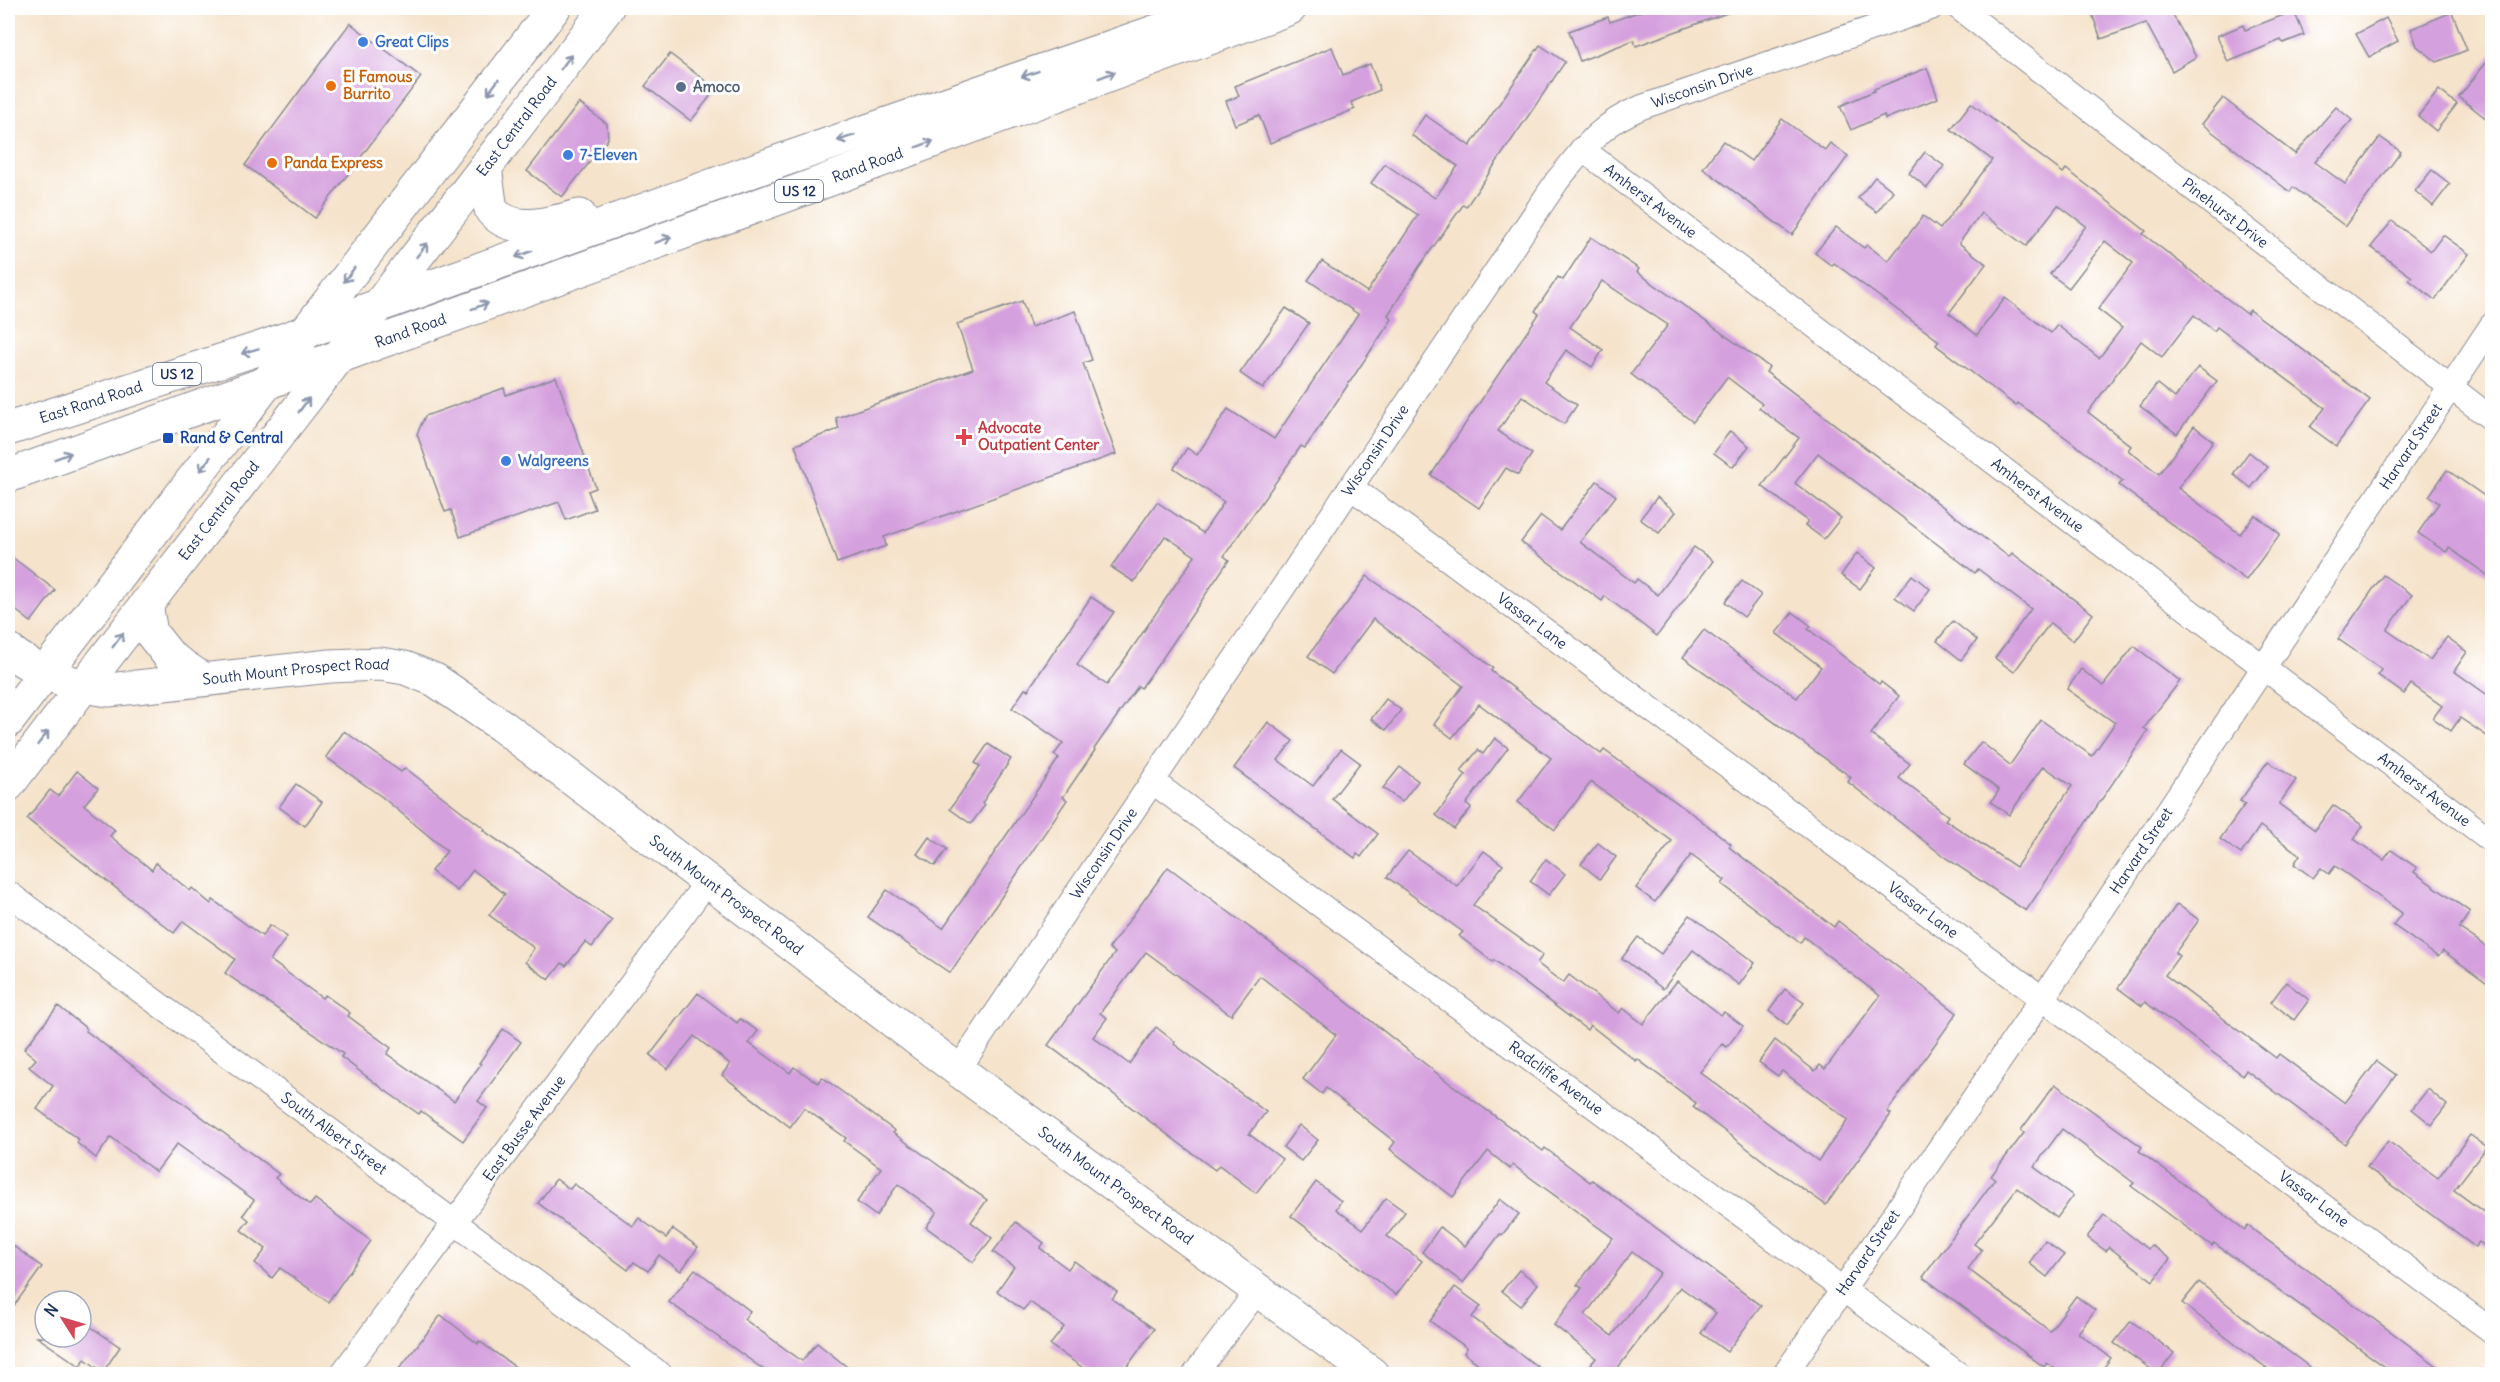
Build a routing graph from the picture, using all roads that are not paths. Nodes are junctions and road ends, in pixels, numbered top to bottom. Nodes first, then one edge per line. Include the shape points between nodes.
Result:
1 (554, 8) edge
2 (607, 8) edge
3 (1224, 8) edge
4 (1290, 8) edge
5 (1931, 8) edge
6 (1959, 8) edge
7 (1582, 149) junction
8 (485, 168) junction
9 (702, 189) junction
10 (380, 306) junction
11 (2493, 325) edge
12 (306, 332) junction
13 (341, 356) junction
14 (267, 383) junction
15 (2451, 387) junction
16 (2493, 419) edge
17 (8, 429) edge
18 (8, 476) edge
19 (1352, 488) junction
20 (146, 604) junction
21 (8, 650) edge
22 (2265, 667) junction
23 (43, 674) junction
24 (202, 679) junction
25 (83, 687) junction
26 (8, 721) edge
27 (1153, 782) junction
28 (8, 785) edge
29 (2493, 841) edge
30 (707, 882) junction
31 (8, 893) edge
32 (2042, 998) junction
33 (958, 1070) junction
34 (456, 1222) junction
35 (1258, 1290) junction
36 (1843, 1290) junction
37 (2493, 1331) edge
38 (342, 1374) edge
39 (660, 1374) edge
40 (1195, 1374) edge
41 (1372, 1374) edge
42 (1785, 1374) edge
43 (1958, 1374) edge

1 -> 12 main road
8 -> 2 main road, East Central Road
3 -> 9 main road, US 12
13 -> 4 main road, Rand Road / US 12
5 - 7 street, Wisconsin Drive via 1642,106 1606,125
6 - 15 street, Pinehurst Drive
7 - 19 street, Wisconsin Drive
7 - 22 street, Amherst Avenue
8 - 9 main road via 492,210 519,226 545,224
10 -> 8 main road, East Central Road
9 -> 10 main road, US 12
10 - 12 main road, East Rand Road / US 12
10 - 13 main road, East Central Road
11 - 15 street, Harvard Street
12 - 14 main road
12 -> 17 main road, East Rand Road / US 12
13 - 14 main road, Rand Road / US 12
20 -> 13 main road, East Central Road
18 -> 14 main road, US 12
14 -> 23 main road
15 - 16 street, Pinehurst Drive
15 - 22 street, Harvard Street
19 - 27 street, Wisconsin Drive
19 - 32 street, Vassar Lane
20 - 24 main road via 151,633 171,658
25 -> 20 main road, East Central Road
21 - 23 main road, South Mount Prospect Road
22 - 29 street, Amherst Avenue
22 - 32 street, Harvard Street
23 - 25 main road, South Mount Prospect Road
23 - 26 main road
24 - 25 main road, South Mount Prospect Road via 109,690
24 - 30 main road, South Mount Prospect Road via 380,664 405,668 435,680 502,726
28 -> 25 main road, East Central Road
27 - 33 street, Wisconsin Drive
27 - 36 street, Radcliffe Avenue
30 - 33 main road, South Mount Prospect Road
30 - 34 street, East Busse Avenue
31 - 34 street, South Albert Street
32 - 36 street, Harvard Street
32 - 37 street, Vassar Lane
33 - 35 main road, South Mount Prospect Road
34 - 38 street, East Busse Avenue
34 - 39 street, South Albert Street
35 - 40 street
35 - 41 main road, South Mount Prospect Road
36 - 42 street, Harvard Street
36 - 43 street, Radcliffe Avenue

